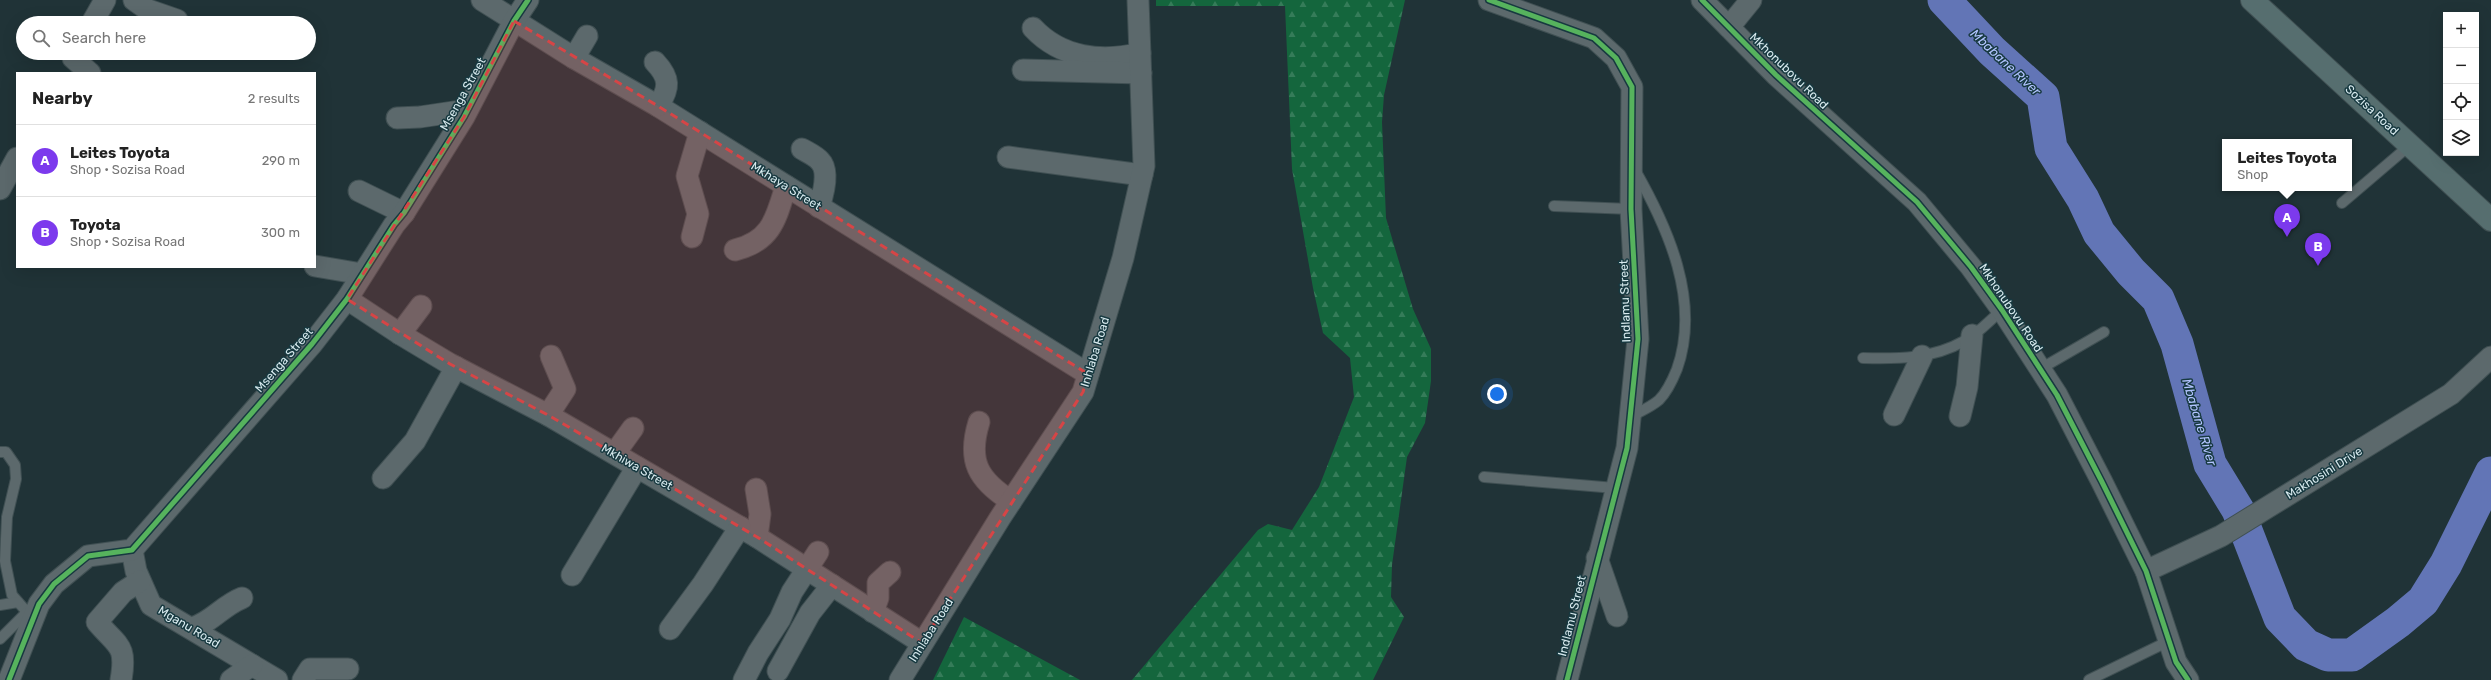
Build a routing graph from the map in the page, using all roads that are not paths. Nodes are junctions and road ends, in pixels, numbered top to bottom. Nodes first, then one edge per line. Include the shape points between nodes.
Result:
1 (105, 0) edge
2 (134, 0) edge
3 (482, 0) edge
4 (528, 0) edge
5 (1138, 0) edge
6 (1489, 0) edge
7 (1702, 0) edge
8 (1751, 0) edge
9 (2252, 0) edge
10 (96, 16) edge
11 (165, 16) edge
12 (514, 21) junction
13 (1729, 27) junction
14 (1034, 28) dead end
15 (588, 36) dead end
16 (574, 58) junction
17 (71, 61) edge
18 (655, 62) dead end
19 (1141, 63) junction
20 (1023, 70) dead end
21 (88, 72) edge
22 (658, 106) junction
23 (467, 110) junction
24 (397, 118) dead end
25 (700, 132) junction
26 (2410, 145) junction
27 (802, 148) dead end
28 (1008, 157) dead end
29 (16, 160) edge
30 (1632, 164) junction
31 (1142, 175) junction
32 (786, 186) junction
33 (0, 189) edge
34 (359, 191) dead end
35 (2342, 203) dead end
36 (1554, 206) dead end
37 (820, 207) junction
38 (1631, 209) junction
39 (404, 213) junction
40 (2491, 220) edge
41 (692, 237) dead end
42 (735, 250) dead end
43 (316, 266) edge
44 (362, 274) junction
45 (347, 299) junction
46 (421, 306) dead end
47 (2002, 310) junction
48 (2104, 332) dead end
49 (400, 334) junction
50 (1972, 335) junction
51 (551, 356) dead end
52 (1922, 356) junction
53 (2491, 357) edge
54 (1863, 358) dead end
55 (456, 367) junction
56 (2040, 369) junction
57 (1088, 374) junction
58 (548, 414) junction
59 (1894, 415) dead end
60 (1960, 416) dead end
61 (1630, 418) junction
62 (979, 422) dead end
63 (633, 428) dead end
64 (0, 452) edge
65 (615, 453) junction
66 (637, 466) junction
67 (1484, 477) dead end
68 (383, 478) dead end
69 (1615, 488) junction
70 (756, 489) dead end
71 (1011, 501) junction
72 (748, 532) junction
73 (132, 550) junction
74 (1597, 558) junction
75 (813, 561) junction
76 (2146, 571) junction
77 (890, 572) dead end
78 (572, 575) dead end
79 (140, 580) junction
80 (832, 585) junction
81 (242, 598) dead end
82 (18, 602) junction
83 (0, 605) edge
84 (32, 608) junction
85 (873, 612) junction
86 (1617, 616) dead end
87 (192, 628) junction
88 (670, 629) dead end
89 (0, 639) edge
90 (2169, 641) junction
91 (922, 643) junction
92 (252, 665) junction
93 (348, 670) dead end
94 (778, 671) dead end
95 (9, 680) edge
96 (121, 680) edge
97 (230, 680) edge
98 (277, 680) edge
99 (302, 680) edge
100 (744, 680) edge
101 (900, 680) edge
102 (1567, 680) edge
103 (2089, 680) edge
104 (2188, 680) edge

1 - 10 street
2 - 11 street via 148,10
3 - 12 street, Mkhaya Street
4 - 12 street, Msenga Street
5 - 19 street, Inhlaba Road
6 - 30 street, Indlamu Street via 1594,38 1616,58 1632,87
7 - 13 street, Mkhonubovu Road
8 - 13 street
9 - 26 main road, Sozisa Road
12 - 16 street, Mkhaya Street
12 - 23 street, Msenga Street
13 - 47 street, Mkhonubovu Road via 1776,75 1917,202 1972,268
14 - 19 street via 1046,41 1073,53 1100,58 1123,58
15 - 16 street
16 - 22 street, Mkhaya Street
17 - 21 street
18 - 22 street via 663,70 667,83 666,95
19 - 20 street
19 - 31 street, Inhlaba Road via 1144,166
22 - 25 street, Mkhaya Street
23 - 24 street
23 - 39 street, Msenga Street
25 - 32 street, Mkhaya Street
25 - 41 street via 687,176 698,214
26 - 35 lane
26 - 40 main road, Sozisa Road
27 - 37 street via 821,161 824,169 824,191
28 - 31 street
29 - 33 street
30 - 38 street, Indlamu Street
30 - 61 lane via 1661,218 1679,273 1685,310 1683,350 1672,380 1659,400
31 - 57 street, Inhlaba Road via 1123,258
32 - 37 street, Mkhaya Street
32 - 42 street via 764,238 746,248
34 - 39 street
36 - 38 lane
37 - 57 street, Mkhaya Street
38 - 61 street, Indlamu Street via 1638,339
39 - 44 street, Msenga Street
43 - 44 street
44 - 45 street, Msenga Street
45 - 49 street, Mkhiwa Street
45 - 73 street, Msenga Street via 312,344
46 - 49 street
47 - 50 lane
47 - 56 street, Mkhonubovu Road
48 - 56 lane
49 - 55 street, Mkhiwa Street
50 - 52 lane via 1965,341 1938,353
50 - 60 street via 1967,387
51 - 58 street via 565,389
52 - 54 lane via 1898,359
52 - 59 street
53 - 76 street, Makhosini Drive via 2451,394 2222,536
55 - 58 street, Mkhiwa Street
55 - 68 street via 415,441
56 - 76 street, Mkhonubovu Road via 2057,395
57 - 71 street, Inhlaba Road via 1083,392
58 - 65 street, Mkhiwa Street
61 - 69 street, Indlamu Street via 1627,448
62 - 71 street via 974,440 975,463 982,479
63 - 65 street
64 - 82 lane via 6,452 15,465 16,479 7,516 5,560 12,595
65 - 66 street, Mkhiwa Street
66 - 72 street, Mkhiwa Street
66 - 78 street
67 - 69 lane
69 - 74 street, Indlamu Street
70 - 72 street via 760,514
71 - 91 street, Inhlaba Road
72 - 75 street, Mkhiwa Street
72 - 88 street via 703,584
73 - 79 street, Mganu Road
73 - 84 street via 88,556 54,584
74 - 86 street
74 - 102 street, Indlamu Street
75 - 80 street, Mkhiwa Street
75 - 100 street via 792,592
76 - 90 street, Mkhonubovu Road
77 - 85 street via 878,583 878,598
79 - 87 street, Mganu Road via 151,605
79 - 96 street via 123,592 97,622 119,646 124,657
80 - 85 street, Mkhiwa Street
80 - 94 street via 810,613
81 - 87 street via 228,603 205,624
82 - 83 lane
82 - 84 lane
84 - 89 lane
84 - 95 street
85 - 91 street, Mkhiwa Street
87 - 92 street, Mganu Road
90 - 103 lane
90 - 104 street, Mkhonubovu Road via 2176,662
91 - 101 street, Inhlaba Road
92 - 97 street
92 - 98 street, Mganu Road
93 - 99 street via 310,669

